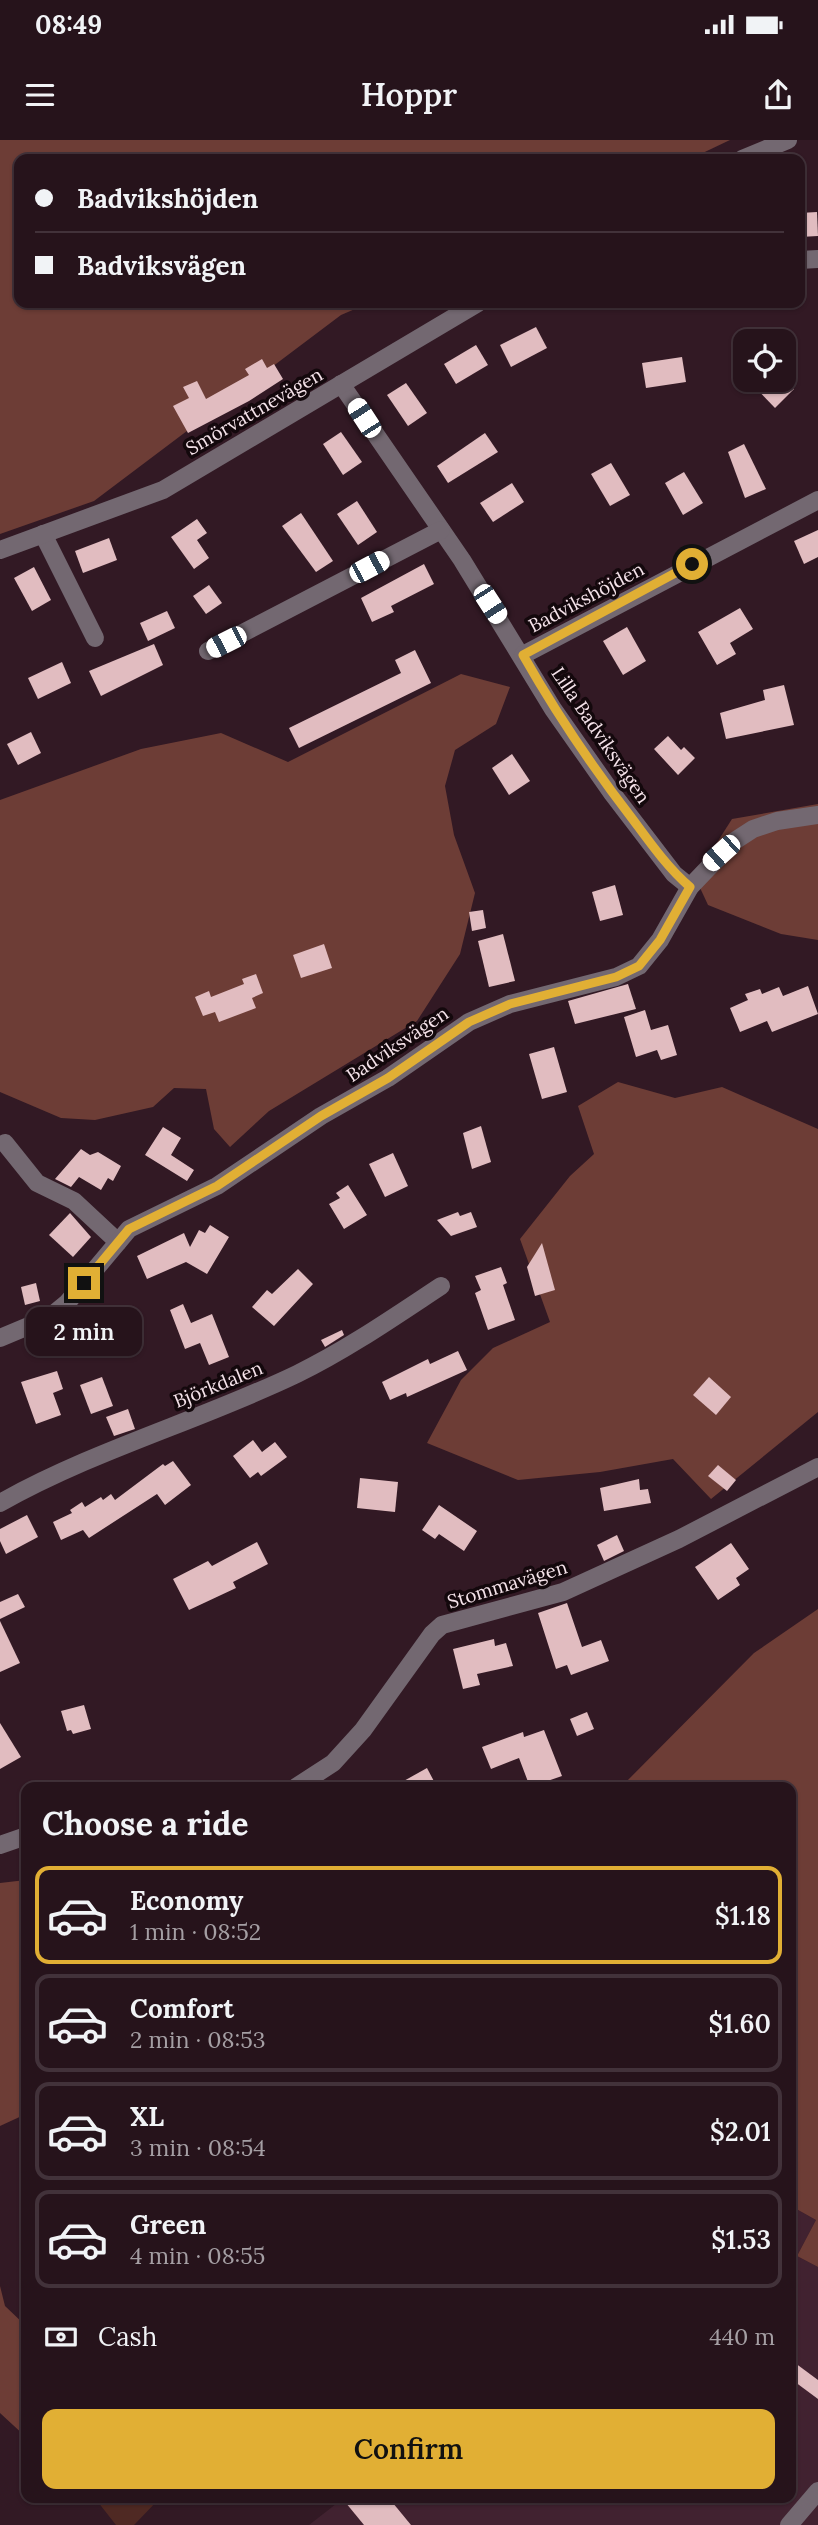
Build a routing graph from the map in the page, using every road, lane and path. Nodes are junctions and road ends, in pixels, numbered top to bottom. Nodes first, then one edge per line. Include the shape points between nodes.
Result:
1 (788, 140) edge
2 (754, 154) edge
3 (470, 308) edge
4 (341, 384) junction
5 (818, 500) edge
6 (441, 530) junction
7 (43, 534) junction
8 (0, 550) edge
9 (95, 638) dead end
10 (208, 651) dead end
11 (523, 655) junction
12 (818, 815) edge
13 (690, 887) junction
14 (5, 1143) dead end
15 (118, 1242) junction
16 (441, 1286) dead end
17 (0, 1338) edge
18 (818, 1467) edge
19 (0, 1503) edge
20 (304, 1782) edge
21 (21, 1838) edge
22 (0, 1845) edge
23 (818, 2491) edge
24 (789, 2525) edge

1 - 2 street
3 - 4 street, Smörvattnevägen
4 - 6 street, Lilla Badviksvägen
4 - 7 street, Smörvattnevägen via 163,490
5 - 11 street, Badvikshöjden
6 - 10 street
6 - 11 street, Lilla Badviksvägen
7 - 8 street, Smörvattnevägen
7 - 9 street
11 - 13 street, Lilla Badviksvägen via 612,793 674,874
12 - 13 street, Badviksvägen via 777,821 746,833
13 - 15 street, Badviksvägen via 660,940 639,966 616,977 510,1004 469,1022 217,1186 129,1229
14 - 15 street via 37,1183 74,1201
15 - 17 street, Badviksvägen via 50,1317
16 - 19 street, Björkdalen via 297,1374 51,1477
18 - 20 street, Stommavägen via 563,1592 442,1626 363,1730 333,1763
21 - 22 street
23 - 24 street

